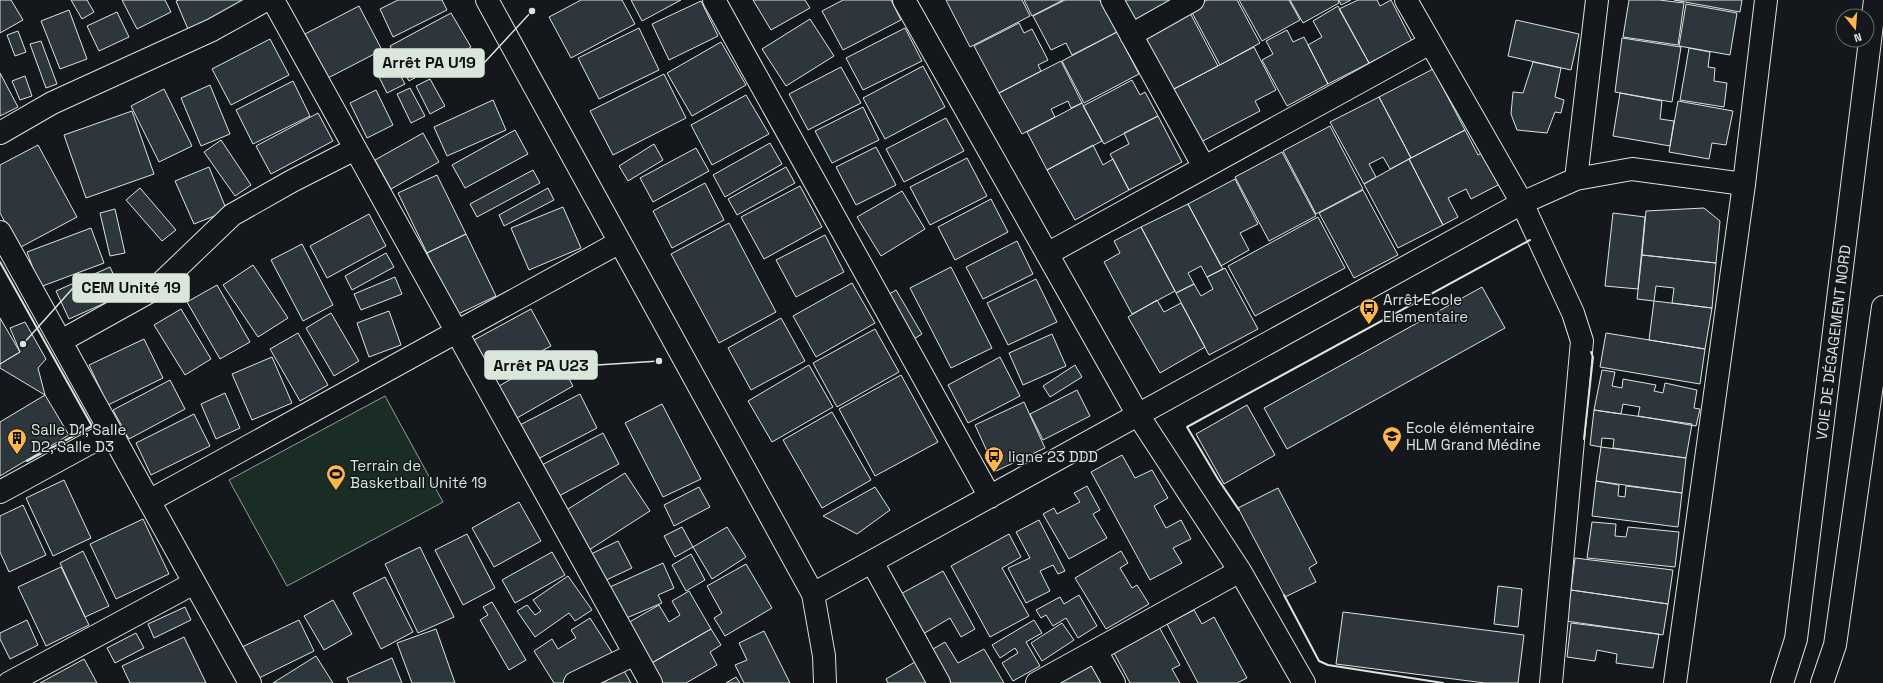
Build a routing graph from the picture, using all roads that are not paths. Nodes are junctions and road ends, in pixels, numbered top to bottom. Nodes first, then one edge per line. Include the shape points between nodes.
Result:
1 (266, 0) edge
2 (273, 0) edge
3 (487, 0) edge
4 (714, 0) edge
5 (904, 0) edge
6 (1112, 0) edge
7 (1194, 0) edge
8 (1406, 0) edge
9 (1597, 0) edge
10 (1766, 0) edge
11 (1875, 0) edge
12 (1131, 34) junction
13 (1430, 43) junction
14 (0, 133) edge
15 (355, 149) junction
16 (1204, 167) junction
17 (1576, 179) junction
18 (1744, 184) junction
19 (1522, 203) junction
20 (0, 232) edge
21 (620, 242) junction
22 (1047, 254) junction
23 (1883, 307) edge
24 (457, 333) junction
25 (61, 342) junction
26 (1138, 415) junction
27 (110, 432) junction
28 (0, 492) edge
29 (990, 497) junction
30 (149, 501) junction
31 (872, 562) junction
32 (1240, 571) junction
33 (194, 583) junction
34 (813, 594) junction
35 (1096, 651) junction
36 (635, 654) junction
37 (9, 683) edge
38 (250, 683) edge
39 (575, 683) edge
40 (651, 683) edge
41 (825, 683) edge
42 (939, 683) edge
43 (1038, 683) edge
44 (1114, 683) edge
45 (1304, 683) edge
46 (1551, 683) edge
47 (1676, 683) edge
48 (1782, 683) edge
49 (1822, 683) edge

1 - 14 main road via 212,30 52,103
2 - 15 main road
3 - 21 main road
4 - 29 main road
5 - 22 main road
6 - 12 main road
7 - 12 main road
8 - 13 main road
9 - 17 main road
10 - 18 main road
11 - 48 main road, VOIE DE DÉGAGEMENT NORD via 1796,639
12 - 16 main road
13 - 16 main road
13 - 19 main road
15 - 24 main road
15 - 25 main road via 232,215 160,284
16 - 22 main road
17 - 18 main road via 1632,169
17 - 19 main road
18 - 47 main road
19 - 26 main road
19 - 46 main road via 1573,313 1582,341
20 - 25 main road
21 - 24 main road
21 - 34 main road
22 - 26 main road
23 - 49 main road via 1835,645
24 - 30 main road
24 - 36 main road
25 - 27 main road
26 - 29 main road
26 - 32 main road
27 - 28 main road
27 - 30 main road
29 - 31 main road
30 - 33 main road
31 - 34 main road
31 - 42 main road
32 - 35 main road
32 - 45 main road
33 - 37 main road
33 - 38 main road
34 - 41 main road via 824,656
35 - 43 main road
35 - 44 main road
36 - 39 main road
36 - 40 main road

